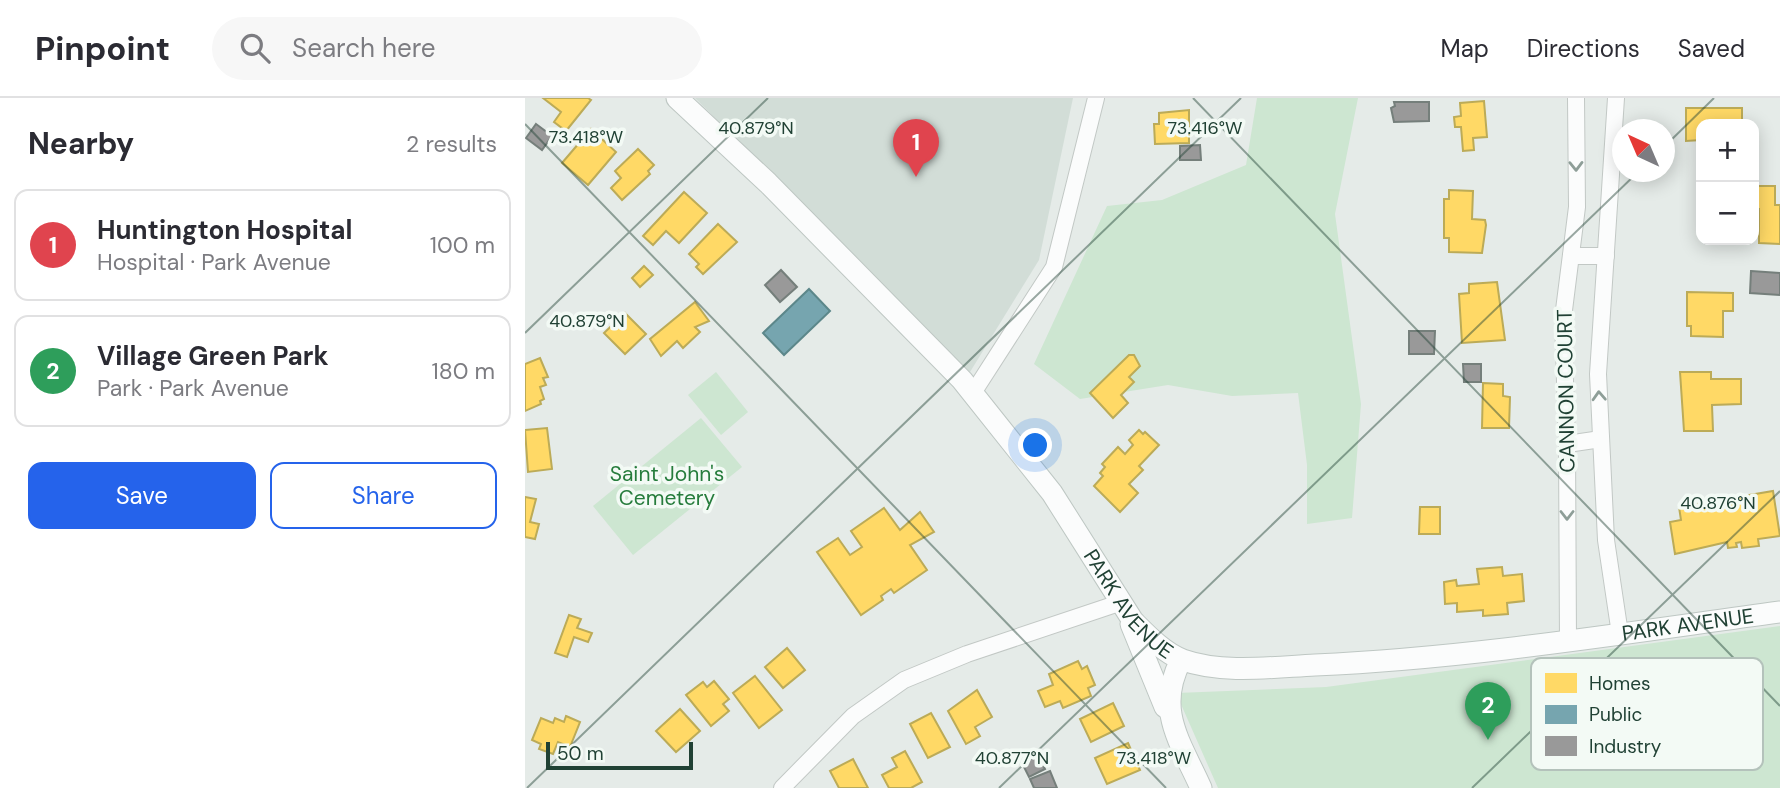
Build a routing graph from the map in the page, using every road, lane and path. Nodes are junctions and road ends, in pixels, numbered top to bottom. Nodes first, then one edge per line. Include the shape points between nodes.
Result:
1 (677, 98) edge
2 (1095, 98) edge
3 (1576, 98) edge
4 (1616, 98) edge
5 (1571, 256) junction
6 (1606, 256) junction
7 (972, 394) junction
8 (1601, 439) junction
9 (1567, 444) junction
10 (1122, 602) junction
11 (1780, 612) edge
12 (1620, 634) junction
13 (1568, 642) junction
14 (1181, 660) junction
15 (1171, 720) junction
16 (1197, 787) edge
17 (782, 788) edge

1 - 7 main road, PARK AVENUE via 922,337
2 - 7 street via 1054,267
3 -> 5 street, CANNON COURT via 1577,207
4 - 6 street, CANNON COURT
5 - 6 street
5 - 9 street, CANNON COURT via 1563,318
8 -> 6 street, CANNON COURT via 1598,374
7 - 10 main road, PARK AVENUE via 1052,493
8 - 9 street
8 - 12 street, CANNON COURT via 1606,540
9 -> 13 street, CANNON COURT
10 - 14 main road, PARK AVENUE via 1150,638
10 - 15 main road
10 - 17 street via 904,680 853,716
11 - 12 main road, PARK AVENUE
12 - 13 main road, PARK AVENUE
13 - 14 main road, PARK AVENUE via 1331,664 1229,666
14 - 15 main road via 1169,690
15 - 16 main road

